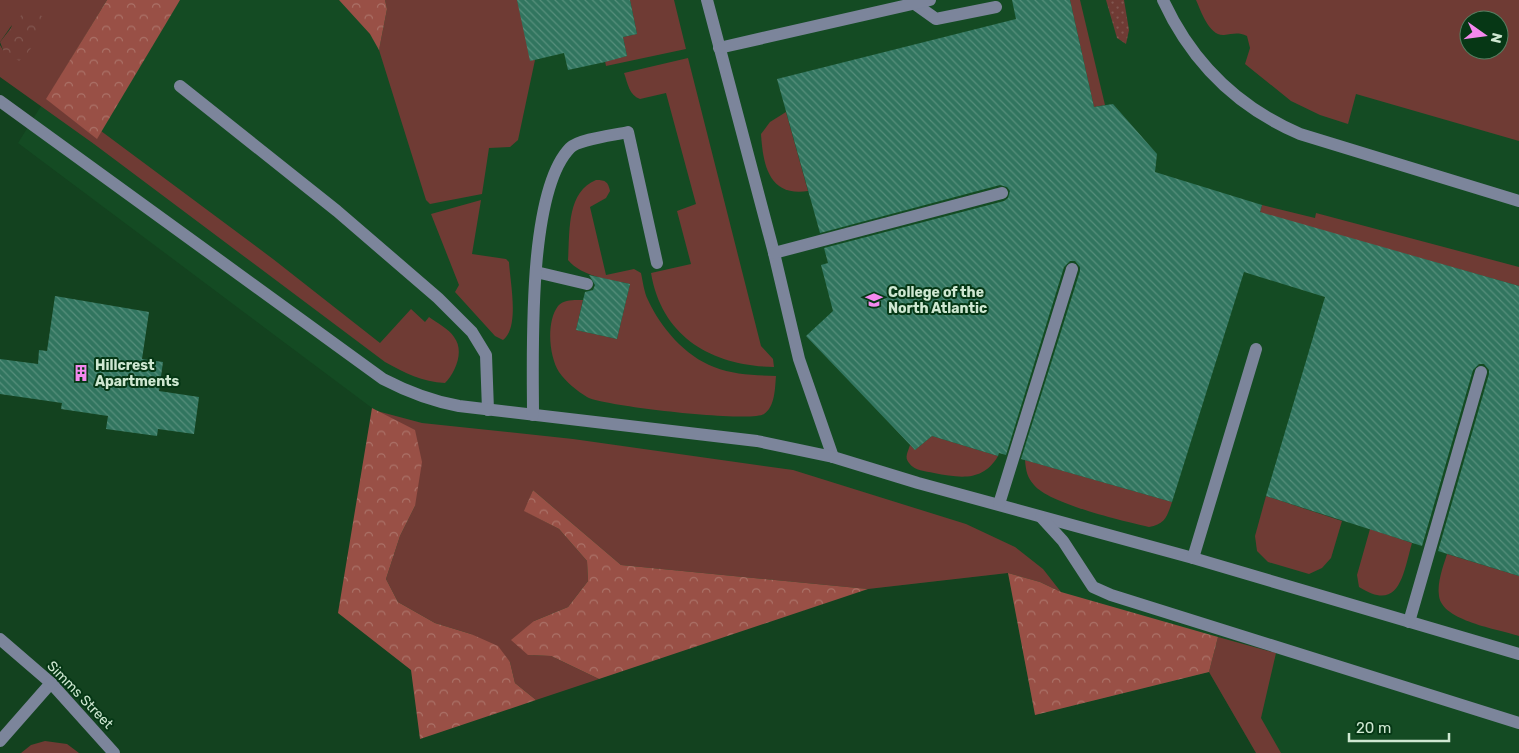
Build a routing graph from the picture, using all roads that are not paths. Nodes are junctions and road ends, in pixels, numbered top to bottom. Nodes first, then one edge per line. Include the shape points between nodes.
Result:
1 (708, 0) edge
2 (930, 0) edge
3 (1163, 0) edge
4 (915, 2) edge
5 (996, 7) dead end
6 (720, 48) junction
7 (180, 86) dead end
8 (0, 101) edge
9 (1002, 193) dead end
10 (1519, 201) edge
11 (774, 253) junction
12 (657, 263) dead end
13 (1072, 269) dead end
14 (536, 272) junction
15 (587, 284) dead end
16 (1256, 349) dead end
17 (1481, 372) dead end
18 (488, 410) junction
19 (533, 415) junction
20 (833, 457) junction
21 (999, 504) junction
22 (1041, 517) junction
23 (1193, 558) junction
24 (1409, 622) junction
25 (0, 639) edge
26 (1519, 654) edge
27 (51, 683) junction
28 (1519, 723) edge
29 (0, 742) edge
30 (114, 753) edge

1 - 6 street
2 - 4 street
3 - 10 street via 1183,38 1204,65 1226,88 1271,122 1300,134
4 - 5 street via 936,18
4 - 6 street
6 - 11 street
7 - 18 street via 337,211 438,298 472,332 486,355
8 - 18 street via 384,379 437,402
9 - 11 street
11 - 20 street via 799,359
12 - 14 street via 628,132 571,147 556,167 545,203
13 - 21 street
14 - 15 street
14 - 19 street
16 - 23 street
17 - 24 street
18 - 19 street
19 - 20 street via 757,441
20 - 21 street
21 - 22 street
22 - 23 street
22 - 28 street via 1063,542 1093,587 1111,595
23 - 24 street
24 - 26 street
25 - 27 street, Simms Street
27 - 29 street
27 - 30 street, Simms Street

